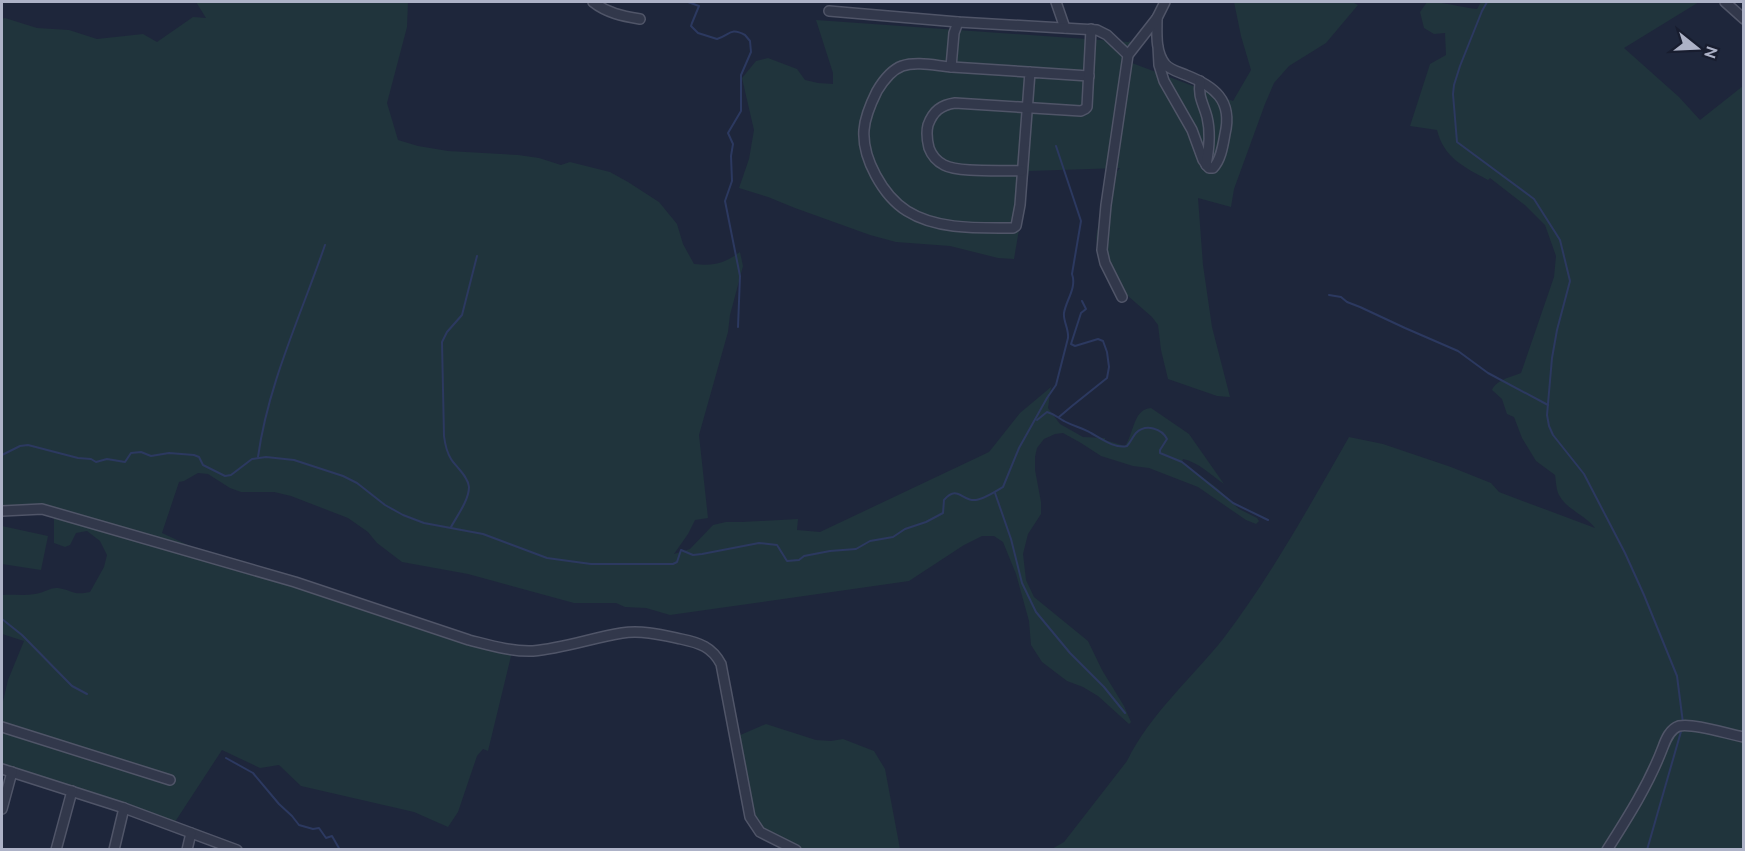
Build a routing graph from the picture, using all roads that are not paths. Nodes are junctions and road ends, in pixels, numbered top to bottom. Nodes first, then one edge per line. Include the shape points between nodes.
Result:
1 (593, 2) edge
2 (1056, 2) edge
3 (1165, 2) edge
4 (1725, 2) edge
5 (829, 12) dead end
6 (1157, 18) junction
7 (640, 19) dead end
8 (1743, 20) edge
9 (958, 22) junction
10 (1065, 28) junction
11 (1091, 29) junction
12 (1158, 46) junction
13 (1128, 55) junction
14 (951, 67) junction
15 (1030, 72) junction
16 (1089, 76) junction
17 (1200, 81) junction
18 (1027, 108) junction
19 (1206, 165) junction
20 (1022, 171) junction
21 (1122, 297) dead end
22 (2, 511) edge
23 (2, 727) edge
24 (1743, 737) edge
25 (2, 769) edge
26 (12, 772) junction
27 (170, 780) dead end
28 (72, 791) junction
29 (2, 808) edge
30 (124, 808) junction
31 (191, 833) junction
32 (56, 849) edge
33 (114, 849) edge
34 (187, 849) edge
35 (237, 849) edge
36 (796, 849) edge
37 (1607, 849) edge

1 - 7 street via 615,15
2 - 10 street
3 - 6 street
4 - 8 street
5 - 9 street
6 - 12 street
6 - 13 street
9 - 10 street
9 - 14 street
10 - 11 street
11 - 13 street via 1104,33
11 - 16 street
12 - 17 street via 1167,66
12 - 19 street via 1164,81 1188,121
13 - 21 street via 1102,243 1105,263
14 - 15 street
14 - 20 street via 912,64 897,68 871,103 864,131 866,146 884,190 907,212 936,223 1013,228 1018,220
15 - 16 street
15 - 18 street
16 - 18 street via 1085,110
17 - 19 street via 1199,97 1208,124
17 - 19 street via 1219,96 1227,113 1216,165
18 - 20 street
18 - 20 street via 944,105 933,116 926,132 932,154 944,165
22 - 36 street via 42,508 295,582 499,648 531,651 645,632 700,643 721,664 750,817 760,832
23 - 27 street
24 - 37 street via 1692,726 1673,729 1649,780
25 - 26 street
26 - 28 street
26 - 29 street
28 - 30 street
28 - 32 street
30 - 31 street
30 - 33 street
31 - 34 street
31 - 35 street

